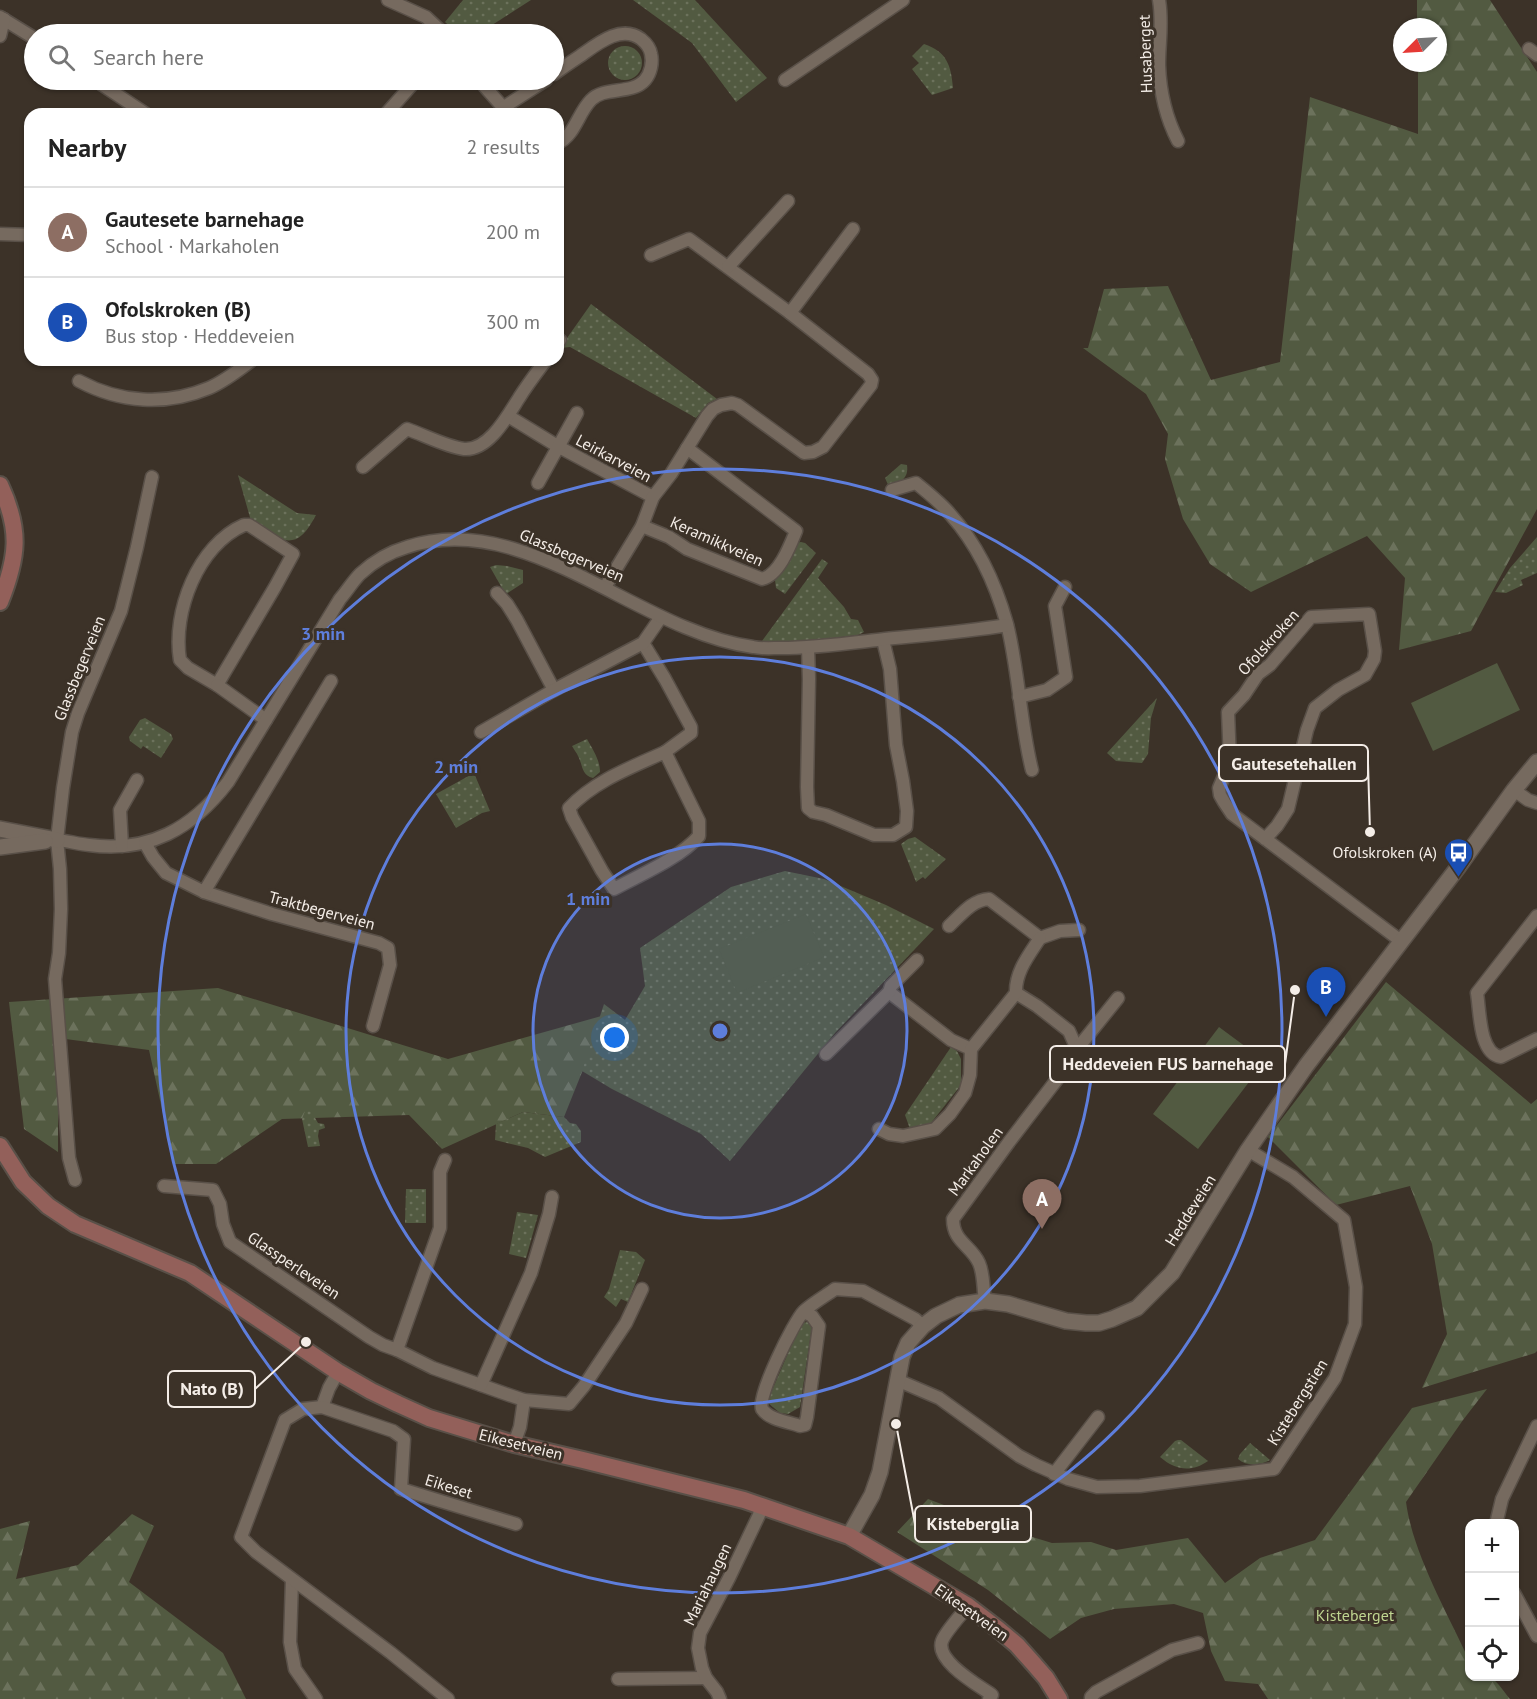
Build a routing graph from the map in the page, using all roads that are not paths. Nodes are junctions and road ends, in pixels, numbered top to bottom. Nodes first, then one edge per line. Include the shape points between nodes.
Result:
1 (388, 0) edge
2 (903, 0) edge
3 (1159, 0) edge
4 (2, 18) edge
5 (434, 24) edge
6 (24, 32) edge
7 (0, 36) edge
8 (564, 67) edge
9 (785, 80) dead end
10 (110, 90) edge
11 (407, 90) edge
12 (488, 90) edge
13 (533, 90) edge
14 (137, 108) edge
15 (391, 108) edge
16 (504, 108) edge
17 (509, 108) edge
18 (564, 140) edge
19 (1178, 141) dead end
20 (788, 201) dead end
21 (853, 229) dead end
22 (0, 234) edge
23 (24, 235) edge
24 (651, 255) dead end
25 (728, 267) junction
26 (790, 313) junction
27 (244, 366) edge
28 (542, 366) edge
29 (79, 381) dead end
30 (577, 413) dead end
31 (508, 416) junction
32 (559, 447) junction
33 (687, 448) junction
34 (363, 467) dead end
35 (152, 477) dead end
36 (538, 483) dead end
37 (0, 485) edge
38 (892, 490) dead end
39 (653, 497) junction
40 (642, 526) junction
41 (605, 587) junction
42 (1065, 587) dead end
43 (497, 593) dead end
44 (0, 602) edge
45 (661, 617) junction
46 (1007, 626) junction
47 (883, 640) junction
48 (643, 643) junction
49 (808, 648) junction
50 (332, 681) dead end
51 (217, 685) junction
52 (554, 690) junction
53 (1019, 697) junction
54 (266, 720) junction
55 (481, 732) dead end
56 (665, 752) junction
57 (1537, 762) edge
58 (1032, 770) dead end
59 (137, 780) dead end
60 (1514, 790) junction
61 (1537, 803) edge
62 (0, 829) edge
63 (1265, 839) junction
64 (57, 840) junction
65 (145, 843) junction
66 (122, 846) junction
67 (0, 847) edge
68 (204, 892) junction
69 (1537, 916) edge
70 (949, 926) dead end
71 (1079, 930) dead end
72 (1040, 938) junction
73 (1401, 941) junction
74 (917, 960) dead end
75 (889, 992) junction
76 (1016, 993) junction
77 (1118, 998) dead end
78 (373, 1026) dead end
79 (1537, 1039) edge
80 (971, 1049) junction
81 (1077, 1049) junction
82 (826, 1054) dead end
83 (879, 1129) dead end
84 (0, 1146) edge
85 (1248, 1150) junction
86 (446, 1160) dead end
87 (75, 1180) dead end
88 (164, 1186) dead end
89 (552, 1197) dead end
90 (642, 1289) dead end
91 (985, 1301) junction
92 (804, 1312) junction
93 (923, 1326) junction
94 (397, 1350) junction
95 (338, 1371) junction
96 (897, 1380) junction
97 (481, 1385) junction
98 (524, 1400) junction
99 (322, 1407) junction
100 (1098, 1417) dead end
101 (1537, 1426) edge
102 (514, 1444) junction
103 (1053, 1474) junction
104 (761, 1505) junction
105 (1497, 1519) edge
106 (516, 1524) dead end
107 (849, 1536) junction
108 (292, 1580) junction
109 (1519, 1601) edge
110 (968, 1606) junction
111 (1537, 1636) edge
112 (1198, 1643) dead end
113 (706, 1678) junction
114 (618, 1679) dead end
115 (316, 1699) edge
116 (448, 1699) edge
117 (720, 1699) edge
118 (989, 1699) edge
119 (1059, 1699) edge
120 (1091, 1699) edge

1 - 5 street via 426,16
2 - 9 street
3 - 19 street, Husaberget via 1162,91
4 - 6 street
4 - 7 street
8 - 18 street via 617,35 636,35 652,56 650,74 644,81 591,99
10 - 14 street
11 - 15 street
12 - 16 street
13 - 17 street
20 - 25 street
21 - 26 street
22 - 23 street
24 - 25 street, Keramikkveien via 689,239
25 - 26 street, Keramikkveien
26 - 33 street, Keramikkveien via 868,374 872,385 823,447 813,453 804,453 732,403 713,409
27 - 29 street via 210,388 170,399 123,398
28 - 31 street
30 - 32 street, Leirkarveien
31 - 32 street, Leirkarveien
31 - 34 street via 489,439 469,449 407,429
32 - 36 street, Leirkarveien
32 - 39 street, Leirkarveien
33 - 39 street, Keramikkveien
33 - 40 street, Keramikkveien via 796,531 783,560 769,578 762,579
35 - 64 street, Glassbegerveien via 122,611 72,732
37 - 44 main road via 13,519 15,546 12,571
38 - 46 street via 916,483 950,514 980,556
39 - 40 street, Keramikkveien
40 - 41 street, Keramikkveien
41 - 45 street, Glassbegerveien
41 - 54 street, Glassbegerveien via 495,544 440,539 397,550 360,574 340,599
42 - 53 street via 1055,606 1066,677 1047,690
43 - 52 street via 517,620
45 - 48 street
45 - 49 street, Glassbegerveien via 718,640 745,646
46 - 47 street, Glassbegerveien
46 - 53 street
47 - 49 street, Glassbegerveien
47 - 49 street via 890,669 906,812 906,827 893,835 874,835 808,808
48 - 52 street
48 - 56 street via 691,727 691,733
50 - 68 street
51 - 51 street via 180,660 180,619 188,592 214,547 232,531 249,525 293,554
51 - 54 street
52 - 55 street
53 - 58 street
54 - 65 street, Glassbegerveien via 215,800 176,831
56 - 56 street via 614,776 569,808 614,889 657,866 699,836 699,821
57 - 60 street, Heddeveien
59 - 66 street via 120,810
60 - 61 street
60 - 73 street, Heddeveien
62 - 64 street, Glassbegerveien
63 - 63 street, Ofolskroken via 1288,809 1315,708 1365,675 1374,659 1369,614 1311,617 1228,712 1230,762 1220,795 1232,814
63 - 73 street, Ofolskroken
64 - 66 street, Glassbegerveien
64 - 67 street, Glassbegerveien
64 - 87 street, Glassbegerveien via 61,909 55,980 69,1158
65 - 66 street, Glassbegerveien
65 - 68 street, Traktbegerveien via 166,873
68 - 78 street, Traktbegerveien via 388,948 390,964
69 - 79 street via 1477,993 1483,1036 1496,1057
70 - 72 street via 975,903 989,899
71 - 72 street
72 - 76 street via 1015,980
73 - 85 street, Heddeveien
74 - 75 street
75 - 80 street via 951,1040
75 - 82 street
76 - 80 street
76 - 81 street via 1069,1031
77 - 81 street, Markaholen
80 - 83 street via 965,1093 935,1130 903,1136
81 - 91 street, Markaholen via 953,1219 955,1233 978,1261
84 - 95 main road, Eikesetveien via 23,1182 75,1224 190,1273
85 - 91 street, Heddeveien via 1172,1273 1137,1308 1099,1323 1086,1323
85 - 103 street, Kistebergstien via 1293,1177 1344,1220 1356,1287 1355,1324 1335,1378 1274,1469 1118,1487 1097,1487
86 - 94 street via 440,1172 440,1228
88 - 94 street, Glassperleveien via 213,1190 230,1242 369,1337
89 - 97 street via 531,1273
90 - 98 street, Glassperleveien via 626,1323 569,1404
91 - 93 street, Heddeveien via 959,1305
92 - 92 street via 785,1342 761,1405 768,1415 800,1426 805,1425 807,1417 819,1326
92 - 93 street via 835,1289 863,1291
93 - 96 street, Heddeveien via 909,1343
94 - 97 street, Glassperleveien
95 - 99 street
95 - 102 main road, Eikesetveien via 429,1418
96 - 103 street via 939,1398 1019,1455
96 - 107 street, Heddeveien via 880,1472
97 - 98 street, Glassperleveien
98 - 102 street
99 - 106 street, Eikeset via 393,1431 404,1439 401,1489
99 - 108 street via 303,1409 285,1419 241,1537
100 - 103 street
101 - 105 street via 1502,1499
102 - 104 main road, Eikesetveien
104 - 107 main road, Eikesetveien
104 - 113 street, Mariahaugen via 700,1633 699,1658
107 - 110 main road, Eikesetveien
108 - 115 street via 290,1642 295,1669
108 - 116 street
109 - 111 street
110 - 118 street via 942,1642 942,1650 948,1663 992,1695
110 - 119 main road, Eikesetveien via 1017,1645
112 - 120 street via 1147,1663 1096,1692
113 - 114 street
113 - 117 street, Mariahaugen

